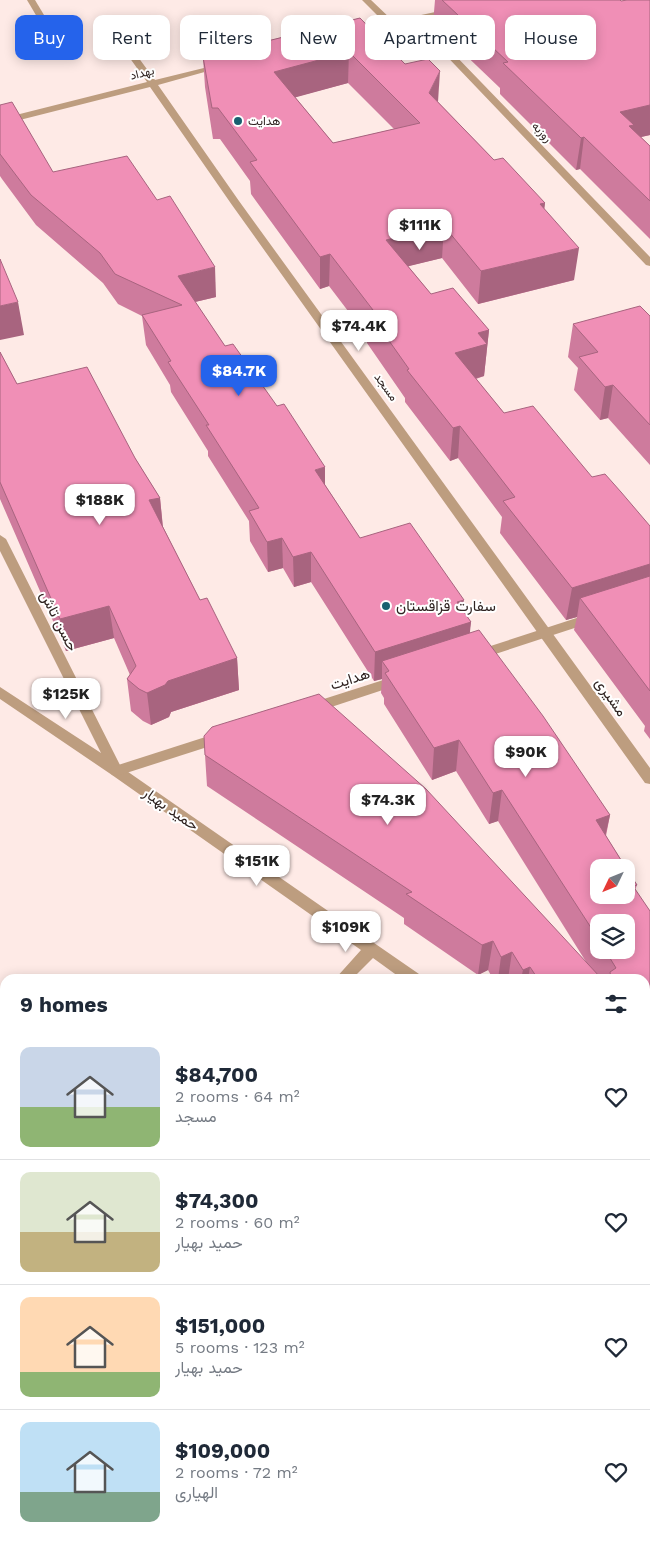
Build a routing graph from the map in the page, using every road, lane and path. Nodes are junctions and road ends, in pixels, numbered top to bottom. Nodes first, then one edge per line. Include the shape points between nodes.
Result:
1 (32, 0) edge
2 (366, 0) edge
3 (459, 8) edge
4 (40, 15) edge
5 (382, 15) edge
6 (432, 15) edge
7 (136, 60) edge
8 (212, 60) edge
9 (455, 60) edge
10 (228, 65) edge
11 (218, 67) junction
12 (153, 83) junction
13 (0, 122) edge
14 (650, 263) edge
15 (0, 539) edge
16 (603, 614) edge
17 (546, 633) junction
18 (462, 660) edge
19 (416, 675) edge
20 (0, 692) edge
21 (294, 714) edge
22 (238, 732) edge
23 (116, 771) junction
24 (650, 779) edge
25 (372, 949) junction
26 (347, 974) edge
27 (407, 974) edge

1 - 4 street
2 - 5 street
3 - 6 street
7 - 12 street, مسجد
8 - 11 street
9 - 14 street, روزبه
10 - 11 street, بهداد
11 - 12 street, بهداد
12 - 13 street, بهداد
12 - 17 street, مسجد via 231,197
15 - 23 street, حسن تاش
16 - 17 street
17 - 18 street
17 - 24 street, مشیری
19 - 21 street, هدایت
20 - 23 street, حمید بهیار
22 - 23 street
23 - 25 street, حمید بهیار
25 - 26 street
25 - 27 street, حمید بهیار

